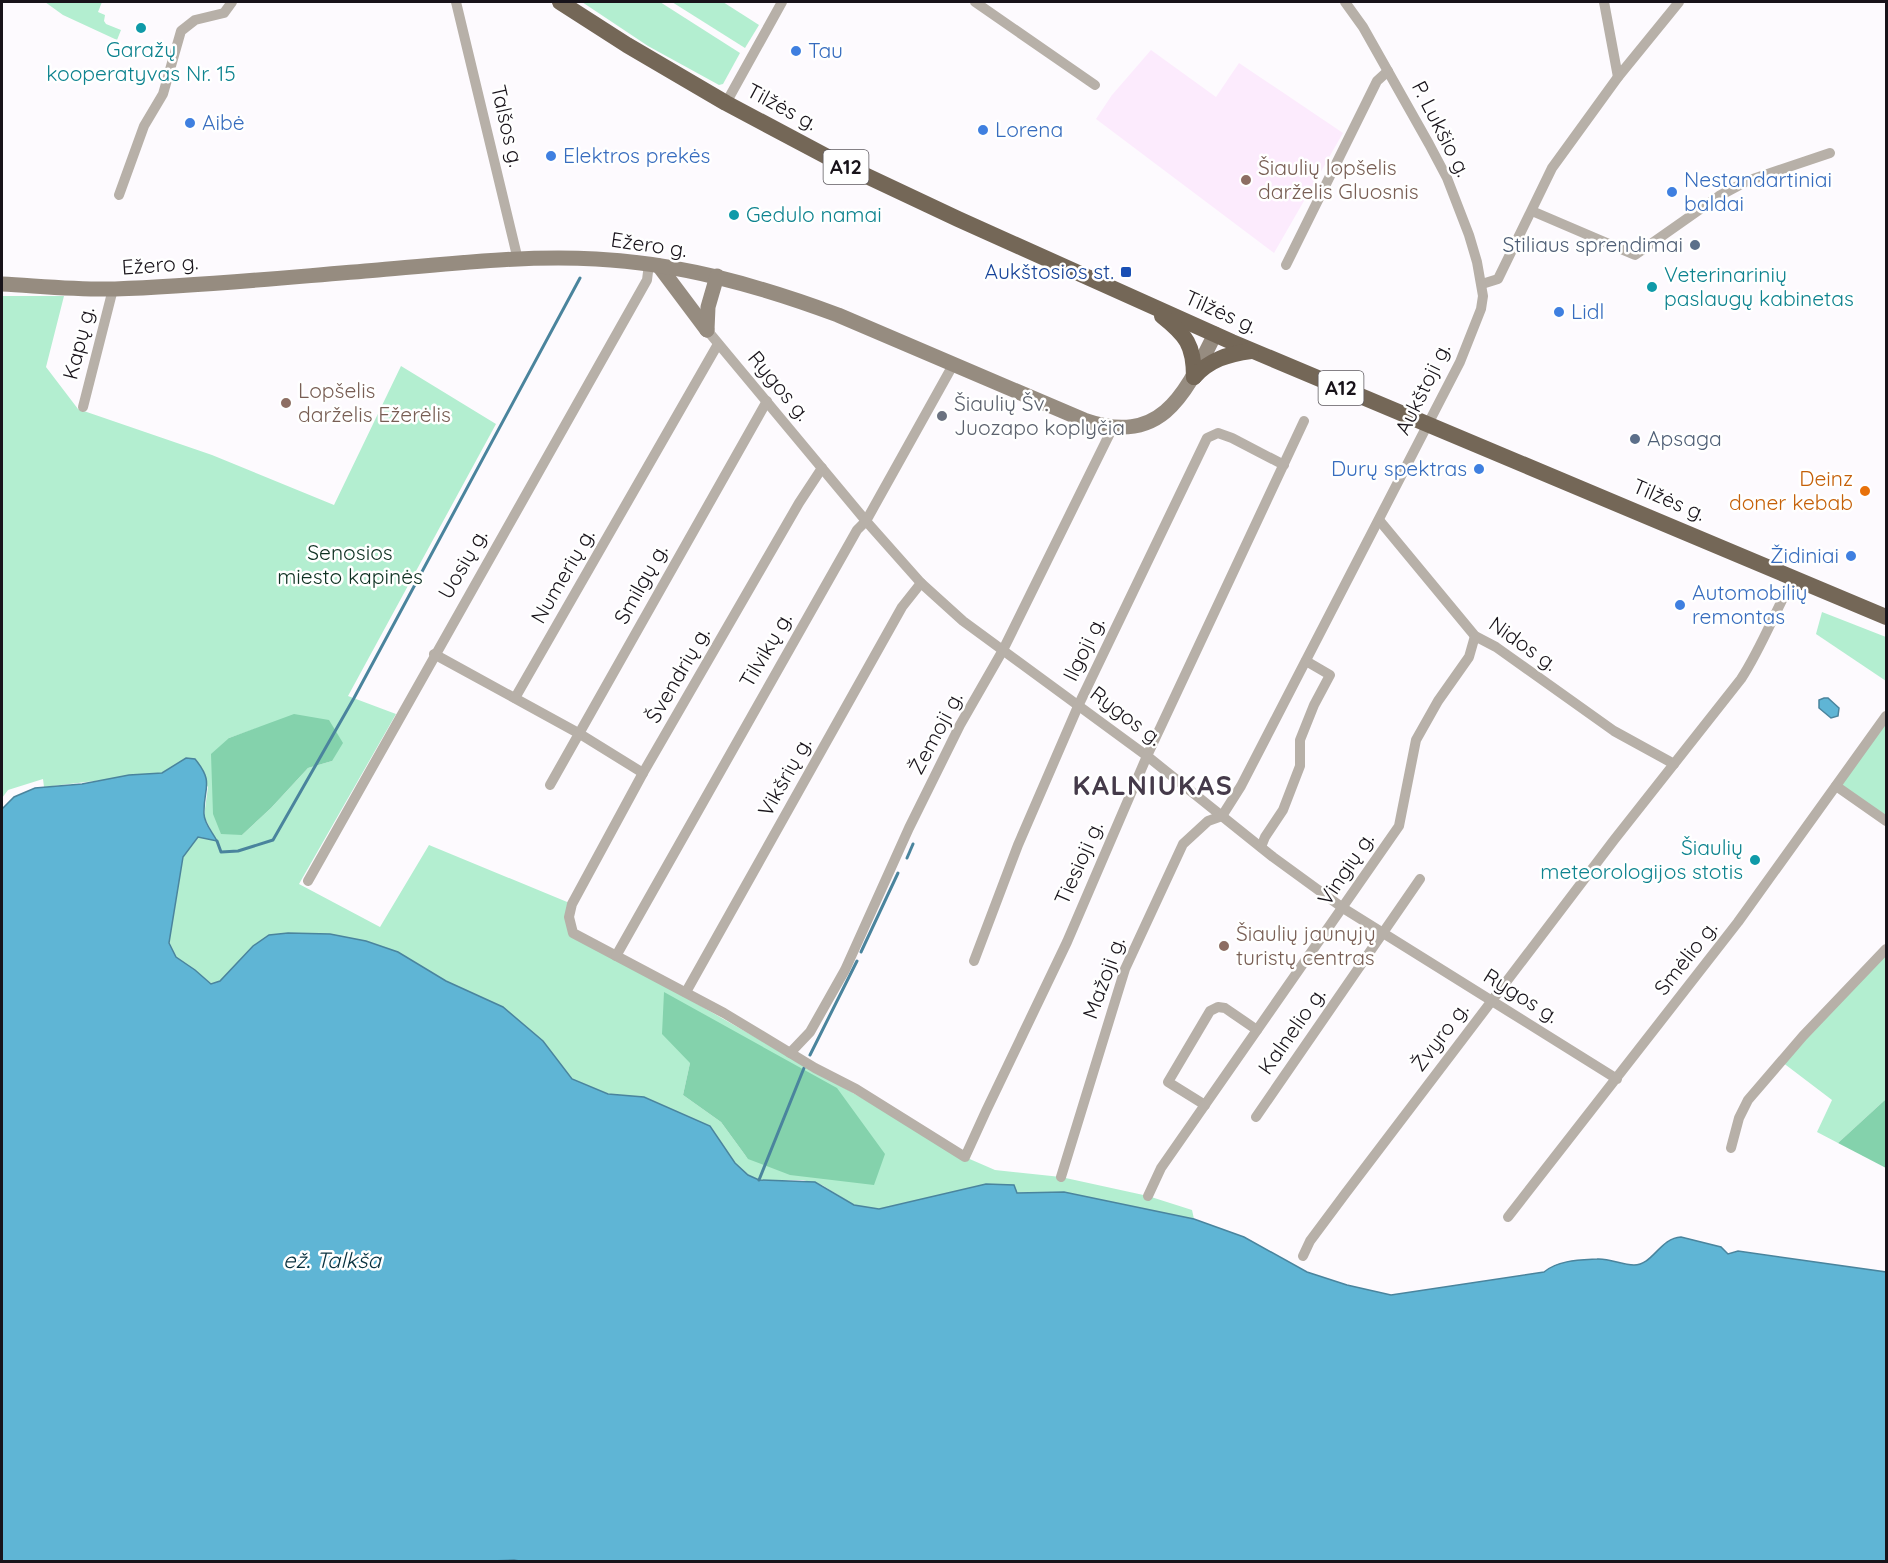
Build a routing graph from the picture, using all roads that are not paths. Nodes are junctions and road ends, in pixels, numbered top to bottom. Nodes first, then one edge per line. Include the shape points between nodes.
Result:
1 (232, 2) edge
2 (560, 2) edge
3 (975, 2) edge
4 (1345, 2) edge
5 (1604, 2) edge
6 (1679, 2) edge
7 (781, 3) edge
8 (457, 4) edge
9 (1389, 71) junction
10 (1618, 77) junction
11 (1095, 85) dead end
12 (726, 103) junction
13 (1830, 153) dead end
14 (119, 195) dead end
15 (1532, 211) junction
16 (518, 260) junction
17 (654, 265) junction
18 (1286, 265) dead end
19 (717, 276) junction
20 (2, 284) edge
21 (1482, 284) junction
22 (113, 289) junction
23 (1147, 304) junction
24 (707, 330) junction
25 (1215, 334) junction
26 (718, 344) junction
27 (1254, 351) junction
28 (954, 365) junction
29 (1194, 377) junction
30 (767, 401) junction
31 (83, 407) dead end
32 (1304, 421) dead end
33 (1428, 423) junction
34 (1113, 427) junction
35 (1284, 465) junction
36 (822, 468) junction
37 (1379, 520) junction
38 (866, 521) junction
39 (1794, 577) junction
40 (921, 583) junction
41 (1887, 617) edge
42 (1475, 636) junction
43 (1003, 650) junction
44 (434, 654) junction
45 (1306, 661) junction
46 (515, 698) junction
47 (1079, 704) junction
48 (1887, 717) edge
49 (580, 734) junction
50 (1147, 756) junction
51 (1674, 764) junction
52 (643, 773) junction
53 (550, 785) dead end
54 (1836, 786) junction
55 (1222, 816) junction
56 (1887, 821) edge
57 (1261, 847) junction
58 (1420, 879) dead end
59 (308, 881) dead end
60 (1343, 908) junction
61 (1383, 933) junction
62 (1887, 949) edge
63 (616, 956) junction
64 (974, 961) dead end
65 (686, 992) junction
66 (1492, 1001) junction
67 (1257, 1030) junction
68 (790, 1053) junction
69 (1617, 1079) junction
70 (1206, 1105) junction
71 (1256, 1117) dead end
72 (1731, 1148) dead end
73 (1061, 1177) dead end
74 (1148, 1196) dead end
75 (1508, 1217) dead end
76 (1303, 1256) dead end

1 - 14 street via 224,13 195,20 181,31 163,94 144,126
2 - 12 highway, Tilžės g. / A12
3 - 11 street
4 - 9 street, P. Lukšio g.
5 - 10 street
6 - 10 street
7 - 12 street
8 - 16 street, Talšos g.
9 - 18 street via 1377,81
9 - 21 street, P. Lukšio g. via 1447,178
10 - 15 street via 1552,168
12 - 23 highway, Tilžės g. / A12 via 837,162
13 - 15 street via 1747,181 1635,255
15 - 21 street via 1498,279
16 - 17 main road, Ežero g. via 596,259
16 - 22 main road, Ežero g.
17 - 19 main road, Ežero g.
17 - 24 main road
17 - 44 street, Uosių g.
19 - 24 main road via 708,307
19 - 28 main road, Ežero g. via 817,307
20 - 22 main road, Ežero g.
21 - 33 street, Aukštoji g. via 1481,309 1460,362
22 - 31 street, Kapų g.
23 - 25 highway, Tilžės g. / A12
23 - 29 highway via 1188,341
24 - 26 street, Rygos g.
25 - 27 highway, Tilžės g. / A12
25 - 29 main road, Ežero g.
26 - 30 street, Rygos g.
26 - 46 street, Numerių g.
27 - 29 highway via 1212,361
27 - 33 highway, Tilžės g. / A12
28 - 34 main road, Ežero g. via 1084,420
28 - 38 street, Tilvikų g.
29 - 34 main road, Ežero g. via 1173,405 1152,422
30 - 36 street, Rygos g.
30 - 49 street, Smilgų g.
32 - 35 street, Tiesioji g.
33 - 37 street, Aukštoji g.
33 - 39 highway, Tilžės g. / A12
34 - 43 street, Žemoji g.
35 - 47 street, Ilgoji g. via 1225,435 1218,433 1207,438
35 - 50 street, Tiesioji g.
36 - 38 street, Rygos g.
36 - 52 street, Švendrių g.
37 - 42 street, Nidos g.
37 - 45 street, Aukštoji g.
38 - 40 street, Rygos g.
38 - 63 street, Tilvikų g. via 857,530
39 - 41 highway, Tilžės g. / A12
39 - 51 street, Žvyro g. via 1755,658
40 - 43 street, Rygos g.
40 - 65 street, Vikšrių g. via 902,607
42 - 51 street, Nidos g. via 1614,731
42 - 60 street, Vingių g. via 1469,657 1416,740 1399,826
43 - 47 street, Rygos g.
43 - 68 street, Žemoji g. via 960,725 909,828 845,970 810,1032
44 - 46 street
44 - 59 street, Uosių g.
45 - 55 street, Aukštoji g.
45 - 57 street via 1330,675 1300,740 1300,766 1283,810
46 - 49 street
47 - 50 street, Rygos g.
47 - 64 street, Ilgoji g. via 1018,845
48 - 54 street, Smėlio g.
49 - 52 street
49 - 53 street, Smilgų g.
50 - 55 street, Rygos g.
50 - 68 street, Tiesioji g. via 1066,942 965,1157
51 - 66 street, Žvyro g.
52 - 63 street, Švendrių g. via 572,904 569,917 573,933
54 - 56 street
54 - 69 street, Smėlio g.
55 - 57 street, Rygos g.
55 - 73 street, Mažoji g. via 1208,821 1183,844 1125,969
57 - 60 street, Rygos g.
58 - 61 street, Kalnelio g.
60 - 61 street, Rygos g.
60 - 67 street, Vingių g.
61 - 66 street, Rygos g.
61 - 71 street, Kalnelio g.
62 - 72 street via 1748,1100
63 - 65 street
65 - 68 street
66 - 69 street, Rygos g.
66 - 76 street, Žvyro g. via 1310,1241
67 - 70 street, Vingių g.
67 - 70 street via 1225,1008 1210,1011 1168,1082
69 - 75 street, Smėlio g.
70 - 74 street, Vingių g. via 1161,1168

